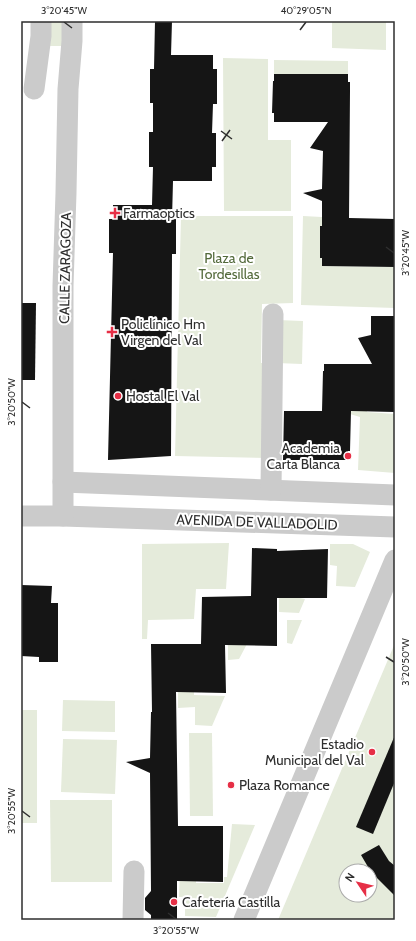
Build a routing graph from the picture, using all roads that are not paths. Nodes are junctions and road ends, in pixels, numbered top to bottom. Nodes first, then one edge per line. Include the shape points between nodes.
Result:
1 (41, 21) edge
2 (72, 21) edge
3 (27, 89) edge
4 (68, 89) junction
5 (273, 314) dead end
6 (63, 482) junction
7 (119, 484) junction
8 (271, 490) junction
9 (395, 495) edge
10 (21, 516) edge
11 (63, 516) junction
12 (119, 518) junction
13 (395, 527) edge
14 (395, 560) edge
15 (134, 871) dead end
16 (133, 920) edge
17 (244, 920) edge

1 - 3 street via 41,36
2 - 4 street, CALLE ZARAGOZA
3 - 4 street
4 - 6 street, CALLE ZARAGOZA via 63,286
5 - 8 street
6 - 7 street
6 - 11 street, CALLE ZARAGOZA
7 - 8 street
7 - 12 street
8 - 9 street
10 - 11 street, AVENIDA DE VALLADOLID
11 - 12 street, AVENIDA DE VALLADOLID
12 - 13 street, AVENIDA DE VALLADOLID
14 - 17 street
15 - 16 street

